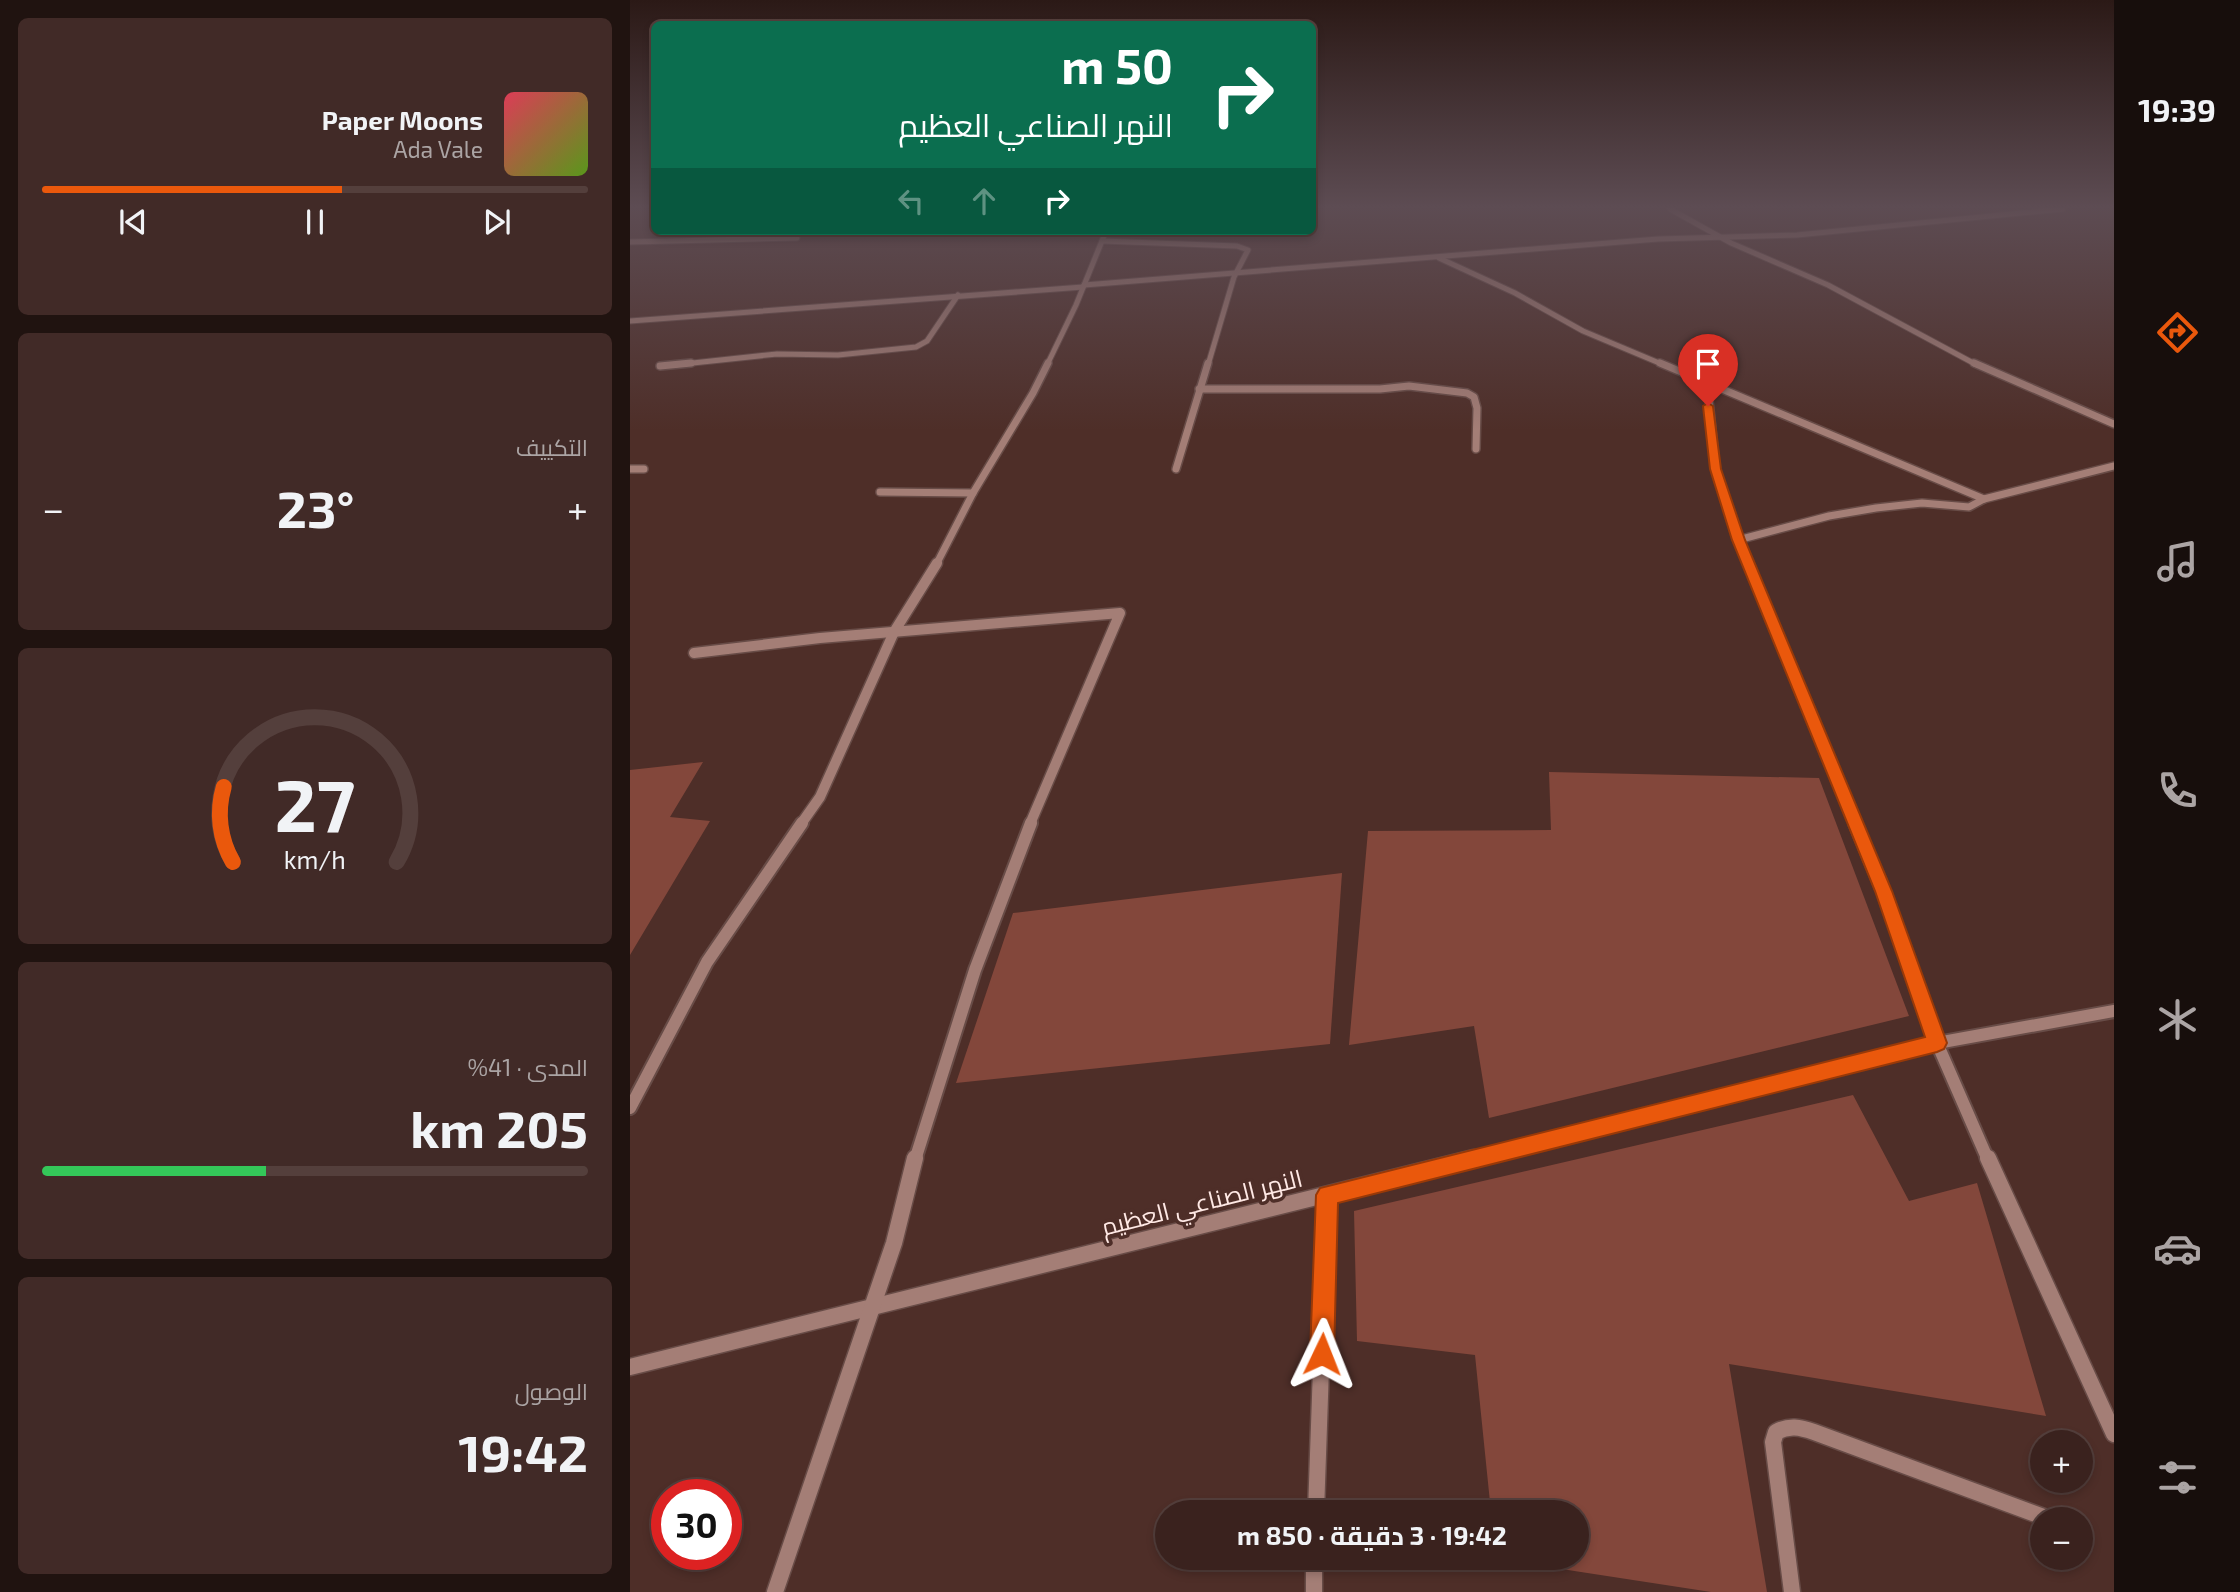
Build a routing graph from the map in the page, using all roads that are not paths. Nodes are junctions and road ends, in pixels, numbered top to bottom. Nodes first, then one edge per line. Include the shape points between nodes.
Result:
1 (1116, 283) edge
2 (1233, 283) edge
3 (1494, 283) edge
4 (1824, 283) edge
5 (1084, 286) junction
6 (958, 295) junction
7 (630, 321) edge
8 (660, 366) dead end
9 (1707, 381) junction
10 (1199, 389) junction
11 (2114, 424) edge
12 (1476, 449) dead end
13 (2114, 466) edge
14 (630, 469) edge
15 (645, 469) dead end
16 (1176, 469) dead end
17 (880, 492) dead end
18 (973, 493) junction
19 (1984, 499) junction
20 (1738, 540) junction
21 (894, 632) junction
22 (694, 653) dead end
23 (2114, 1011) edge
24 (1937, 1043) junction
25 (630, 1108) edge
26 (1327, 1195) junction
27 (873, 1308) junction
28 (630, 1367) edge
29 (2114, 1434) edge
30 (1316, 1500) edge
31 (2030, 1512) edge
32 (1314, 1570) edge
33 (775, 1592) edge
34 (1314, 1592) edge
35 (1793, 1592) edge

1 - 5 street
2 - 10 street
3 - 9 street via 1583,331
4 - 11 street via 1991,372
5 - 6 street
5 - 18 street via 1033,393
6 - 7 street
6 - 8 street via 928,341 916,347
9 - 19 street
9 - 20 street via 1716,469
10 - 12 street via 1409,386 1467,393 1474,397 1477,408
10 - 16 street
13 - 19 street
14 - 15 street
17 - 18 street
18 - 21 street via 932,573
19 - 20 street via 1969,507 1922,503 1876,508
20 - 24 street via 1883,891
21 - 22 street
21 - 25 street via 820,797 707,962
21 - 27 street via 1120,613 1020,849 975,970
23 - 24 street, النهر الصناعي العظيم
24 - 26 street, النهر الصناعي العظيم
24 - 29 street
26 - 27 street, النهر الصناعي العظيم
26 - 30 street
27 - 28 street, النهر الصناعي العظيم
27 - 33 street
31 - 35 street via 1814,1432 1785,1427 1776,1432 1773,1442
32 - 34 street

